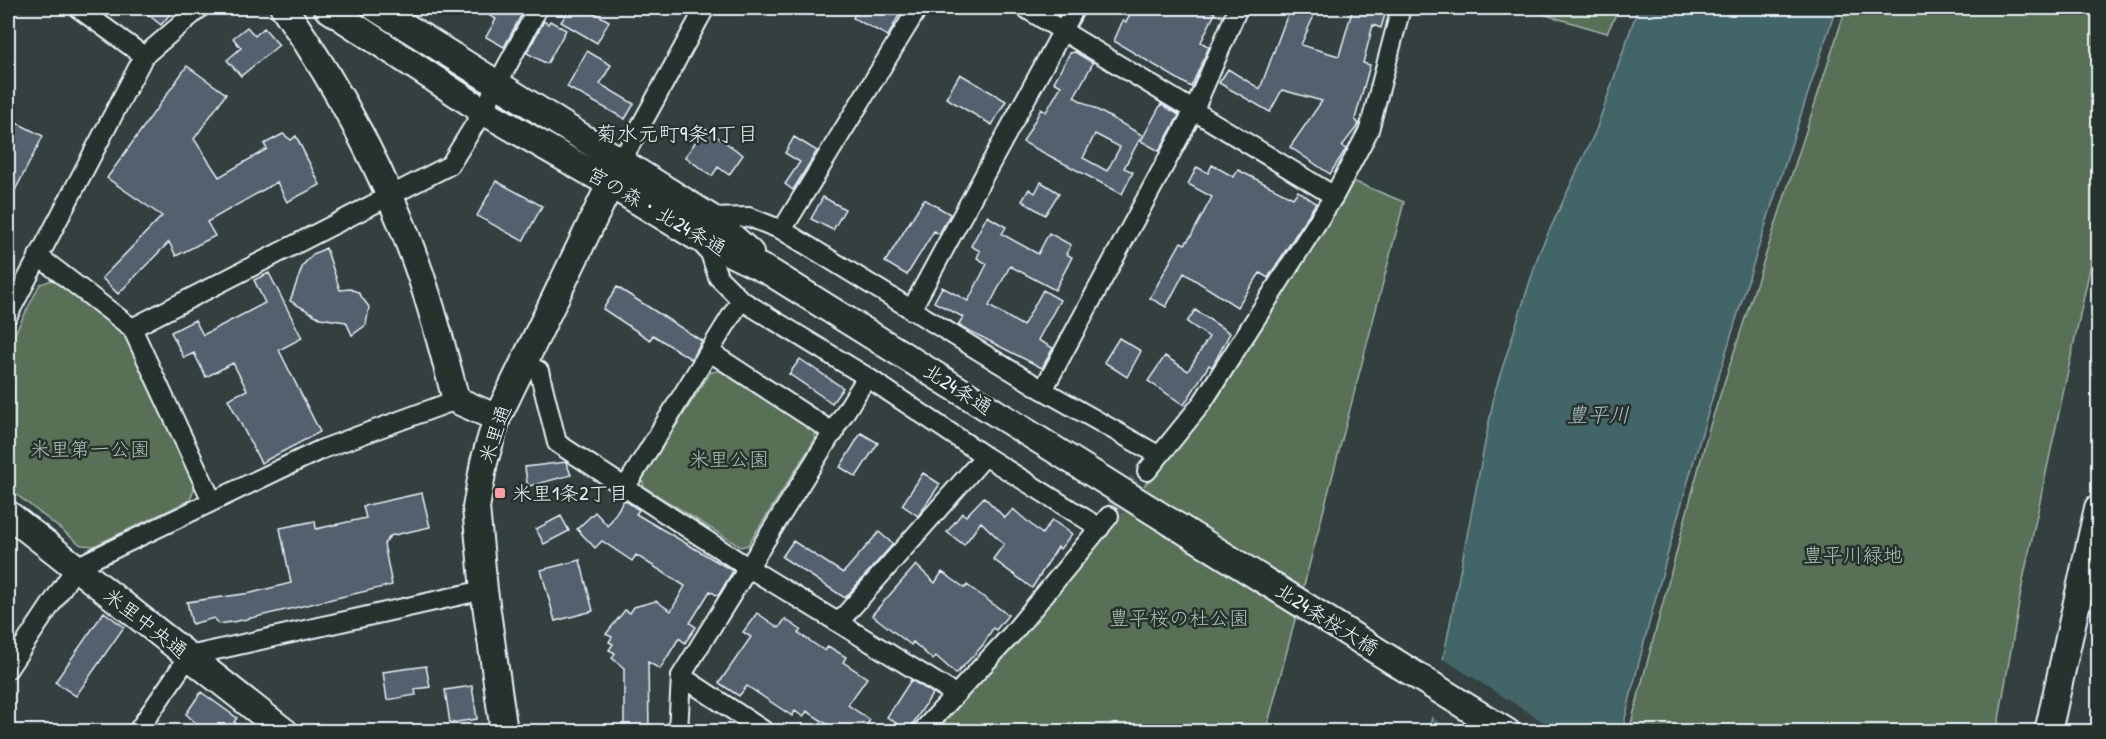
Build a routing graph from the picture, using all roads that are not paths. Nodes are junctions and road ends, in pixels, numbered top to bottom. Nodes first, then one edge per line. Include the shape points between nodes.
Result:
1 (78, 8) edge
2 (200, 8) edge
3 (284, 8) edge
4 (327, 8) edge
5 (538, 8) edge
6 (705, 8) edge
7 (918, 8) edge
8 (1024, 8) edge
9 (1075, 8) edge
10 (1238, 8) edge
11 (1401, 8) edge
12 (384, 10) edge
13 (1063, 31) junction
14 (144, 56) junction
15 (497, 83) junction
16 (1194, 110) junction
17 (483, 111) junction
18 (622, 160) junction
19 (610, 184) junction
20 (390, 194) junction
21 (1334, 196) junction
22 (703, 227) junction
23 (782, 230) junction
24 (38, 256) junction
25 (770, 272) joint
26 (741, 300) junction
27 (911, 310) junction
28 (8, 315) edge
29 (132, 328) junction
30 (710, 352) junction
31 (524, 363) junction
32 (867, 377) junction
33 (1043, 390) junction
34 (456, 400) junction
35 (497, 418) junction
36 (834, 433) junction
37 (1158, 455) junction
38 (985, 456) junction
39 (1147, 471) tunnel mouth
40 (625, 488) junction
41 (212, 501) junction
42 (1147, 506) joint
43 (2098, 508) edge
44 (8, 514) edge
45 (2098, 514) edge
46 (76, 567) junction
47 (749, 568) junction
48 (483, 590) junction
49 (839, 622) junction
50 (189, 656) junction
51 (8, 669) edge
52 (681, 676) junction
53 (955, 694) junction
54 (137, 732) edge
55 (285, 732) edge
56 (504, 732) edge
57 (678, 732) edge
58 (766, 732) edge
59 (921, 732) edge
60 (1507, 732) edge
61 (2048, 732) edge

1 - 14 street
2 - 14 street
3 - 20 street via 359,129
4 - 17 street, 宮の森・北24条通
5 - 15 street
6 - 18 street
7 - 23 street
8 - 13 street
9 - 13 street
10 - 16 street
11 - 21 street via 1369,130
12 - 15 street, 宮の森・北24条通
13 - 16 street
13 - 27 street
14 - 24 street
15 - 17 street
15 - 18 street, 宮の森・北24条通
16 - 21 street
16 - 33 street
17 - 19 street, 宮の森・北24条通
17 - 20 street via 450,165
18 - 19 street, 米里通
18 - 22 street, 宮の森・北24条通
19 - 22 street, 宮の森・北24条通
19 - 31 street, 米里通
20 - 29 street
20 - 34 street via 418,265
21 - 37 street via 1202,403
22 - 23 street via 749,217
22 - 25 street, 宮の森・北24条通
22 - 26 street via 718,277
23 - 27 street
24 - 28 street
24 - 29 street
25 - 42 street, 北24条通
26 - 30 street
26 - 32 street
27 - 33 street
29 - 41 street
30 - 36 street
30 - 40 street
31 - 35 street, 米里通
31 - 40 street via 539,371 557,443
32 - 36 street
32 - 38 street
33 - 37 street
34 - 35 street
34 - 41 street via 320,450
35 - 48 street, 米里通 via 476,508
36 - 47 street
37 - 39 street
38 - 49 street
38 - 53 street via 1104,522 1012,634
40 - 47 street
41 - 46 street
42 - 60 street, 北24条桜大橋
43 - 45 street
44 - 46 street, 米里中央通
45 - 61 street
46 - 50 street, 米里中央通
46 - 51 street
47 - 49 street
47 - 52 street
48 - 50 street
48 - 56 street, 米里通
49 - 53 street
50 - 54 street
50 - 55 street, 米里中央通
52 - 57 street
52 - 58 street
53 - 59 street

